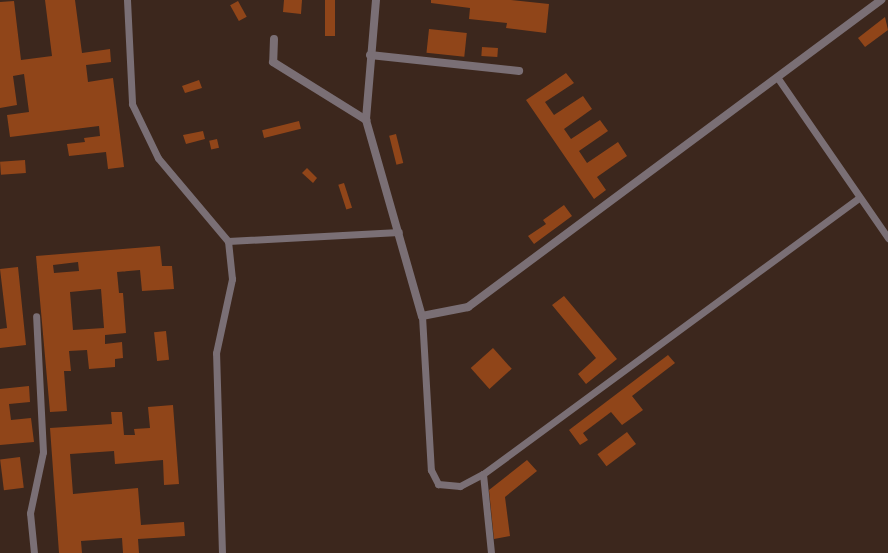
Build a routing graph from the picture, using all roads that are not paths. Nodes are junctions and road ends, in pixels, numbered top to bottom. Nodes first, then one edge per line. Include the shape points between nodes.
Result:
1 (127, 0) edge
2 (376, 0) edge
3 (881, 0) edge
4 (274, 39) dead end
5 (370, 56) junction
6 (519, 71) dead end
7 (777, 77) junction
8 (366, 120) junction
9 (859, 198) junction
10 (399, 232) junction
11 (888, 238) edge
12 (228, 241) junction
13 (36, 316) dead end
14 (422, 316) junction
15 (483, 474) junction
16 (34, 553) edge
17 (222, 553) edge
18 (491, 553) edge

1 - 12 lane via 132,104 158,158
2 - 5 street
3 - 7 street
4 - 8 street via 273,62
5 - 6 street
5 - 8 street
7 - 9 lane
7 - 14 street via 468,307
8 - 10 street
9 - 11 lane
9 - 15 lane
10 - 12 lane
10 - 14 street
12 - 17 lane via 232,279 216,353
13 - 16 lane via 43,452 30,513
14 - 15 lane via 431,470 438,484 460,486
15 - 18 lane

